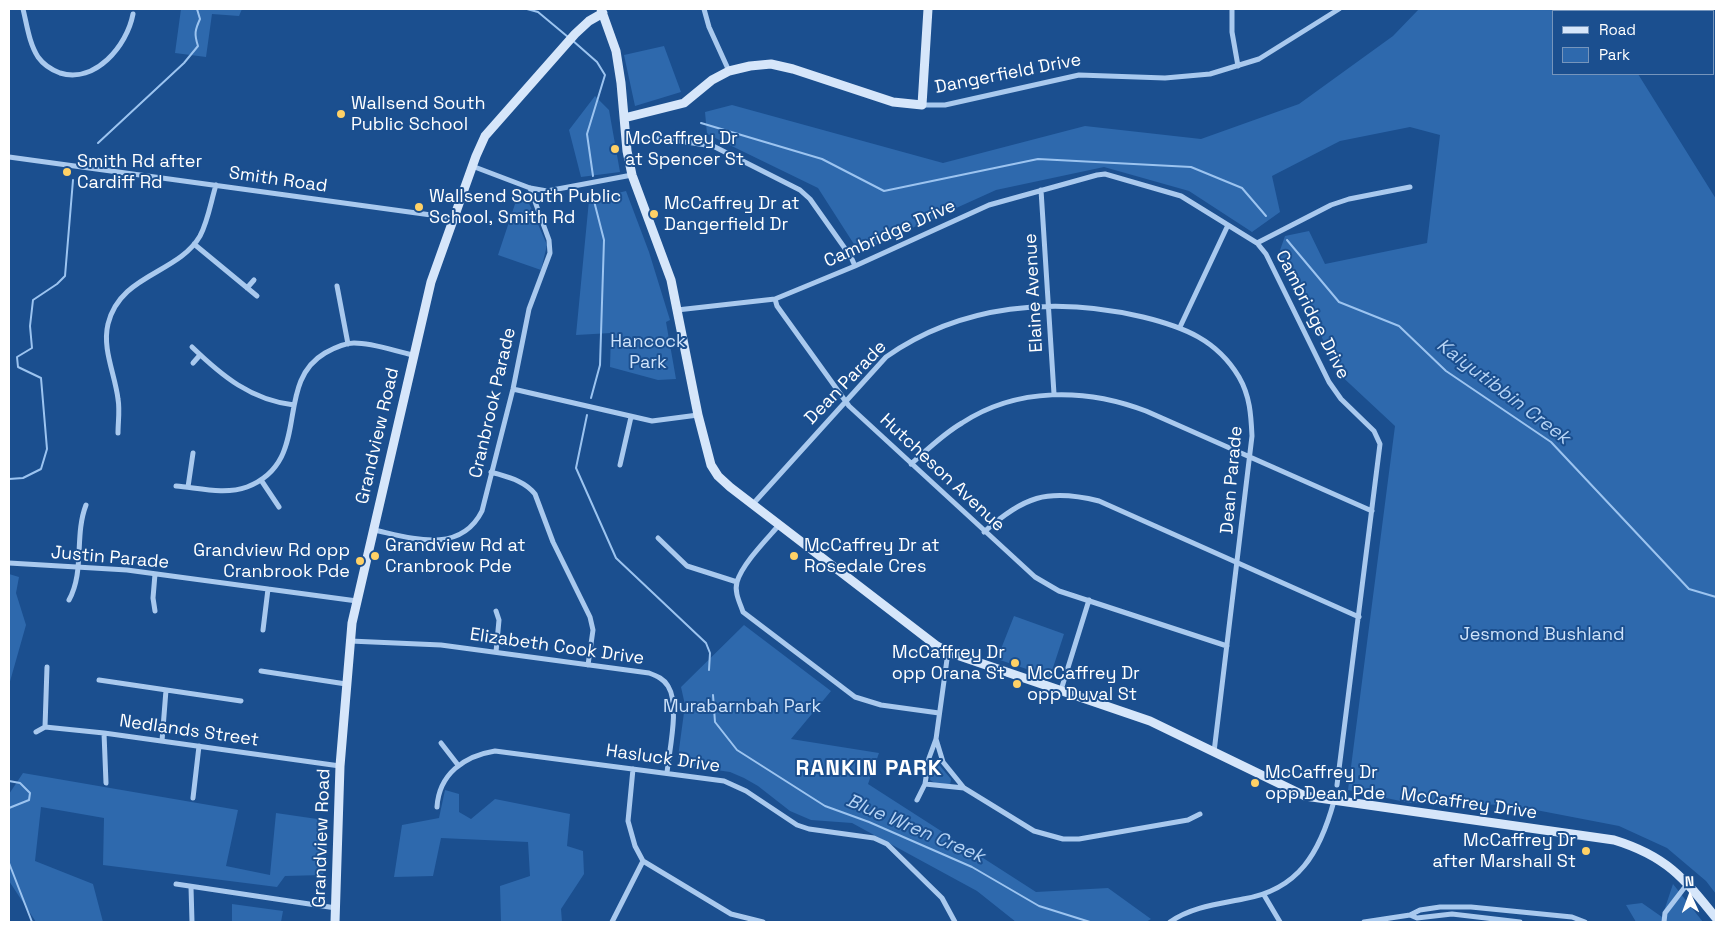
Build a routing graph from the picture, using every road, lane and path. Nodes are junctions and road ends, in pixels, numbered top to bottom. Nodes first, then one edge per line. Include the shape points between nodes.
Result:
1 (23, 9) edge
2 (704, 9) edge
3 (928, 9) edge
4 (1232, 9) edge
5 (1339, 9) edge
6 (602, 11) edge
7 (133, 14) dead end
8 (1238, 66) junction
9 (729, 71) junction
10 (922, 105) junction
11 (624, 118) junction
12 (659, 138) dead end
13 (9, 157) edge
14 (472, 166) junction
15 (632, 175) junction
16 (216, 185) junction
17 (1410, 186) dead end
18 (530, 188) junction
19 (1041, 190) junction
20 (454, 218) junction
21 (1228, 225) junction
22 (1257, 243) junction
23 (194, 244) junction
24 (855, 266) junction
25 (254, 280) dead end
26 (337, 286) dead end
27 (247, 288) junction
28 (257, 296) dead end
29 (775, 298) junction
30 (1049, 305) junction
31 (677, 310) junction
32 (1180, 326) junction
33 (348, 344) junction
34 (192, 347) dead end
35 (200, 355) junction
36 (413, 356) junction
37 (193, 363) dead end
38 (513, 389) junction
39 (1054, 394) junction
40 (845, 401) junction
41 (294, 405) junction
42 (698, 415) junction
43 (631, 417) junction
44 (118, 433) dead end
45 (192, 453) dead end
46 (1251, 459) junction
47 (911, 464) junction
48 (620, 465) dead end
49 (491, 472) junction
50 (261, 480) junction
51 (176, 486) dead end
52 (188, 487) junction
53 (752, 504) junction
54 (86, 505) dead end
55 (280, 507) dead end
56 (1372, 511) junction
57 (779, 524) junction
58 (374, 530) junction
59 (984, 532) junction
60 (658, 538) dead end
61 (9, 563) edge
62 (1237, 564) junction
63 (78, 568) junction
64 (155, 574) junction
65 (737, 582) junction
66 (268, 589) junction
67 (69, 600) dead end
68 (1089, 600) junction
69 (357, 601) junction
70 (155, 611) dead end
71 (496, 611) dead end
72 (1358, 617) junction
73 (263, 630) dead end
74 (350, 641) junction
75 (1227, 646) junction
76 (496, 652) junction
77 (948, 652) junction
78 (588, 665) junction
79 (47, 667) dead end
80 (261, 671) dead end
81 (99, 680) dead end
82 (346, 684) junction
83 (166, 690) junction
84 (1061, 690) junction
85 (241, 701) dead end
86 (938, 713) junction
87 (45, 727) junction
88 (36, 732) dead end
89 (104, 733) junction
90 (936, 739) junction
91 (162, 741) junction
92 (441, 743) dead end
93 (199, 746) junction
94 (1214, 752) junction
95 (458, 765) junction
96 (340, 766) junction
97 (633, 768) junction
98 (667, 773) junction
99 (106, 783) dead end
100 (925, 784) junction
101 (1337, 784) dead end
102 (964, 788) junction
103 (193, 798) dead end
104 (917, 800) dead end
105 (1334, 801) junction
106 (436, 807) dead end
107 (1200, 814) dead end
108 (642, 861) junction
109 (1688, 882) junction
110 (176, 884) dead end
111 (191, 887) junction
112 (1264, 895) junction
113 (336, 908) junction
114 (1410, 915) junction
115 (1716, 918) edge
116 (192, 922) edge
117 (335, 922) edge
118 (612, 922) edge
119 (763, 922) edge
120 (955, 922) edge
121 (1170, 922) edge
122 (1280, 922) edge
123 (1364, 922) edge
124 (1520, 922) edge
125 (1585, 922) edge
126 (1664, 922) edge

1 - 7 street via 39,58 48,67 68,75 82,75 102,64 126,36
2 - 9 street
3 - 10 main road
4 - 8 street
5 - 8 street, Dangerfield Drive via 1278,48
6 - 11 main road, McCaffrey Drive via 616,50
6 - 14 main road, Grandview Road via 575,34 485,136
8 - 10 street, Dangerfield Drive via 1189,77 1079,75 945,105
9 - 10 main road, Dangerfield Drive via 771,64 893,102
9 - 11 main road, Dangerfield Drive via 712,80 684,103
11 - 15 main road, McCaffrey Drive
12 - 24 street via 713,146 800,190 810,199
13 - 16 street, Smith Road
14 - 18 street
14 - 20 main road, Grandview Road
15 - 18 street via 563,189
15 - 31 main road, McCaffrey Drive via 671,280
16 - 20 street, Smith Road
16 - 23 street via 203,229
17 - 22 street via 1331,205
18 - 38 street, Cranbrook Parade via 549,240 550,253 530,309
19 - 21 street, Cambridge Drive via 1105,174 1181,196
19 - 24 street, Cambridge Drive via 989,204
19 - 30 street, Elaine Avenue
20 - 36 main road, Grandview Road via 431,282
21 - 22 street, Cambridge Drive
21 - 32 street
22 - 56 street, Cambridge Drive via 1266,254 1335,391 1378,437 1380,444
23 - 27 street
23 - 44 street via 175,260 135,283 118,302 108,323 109,360 118,401
24 - 29 street, Cambridge Drive
25 - 27 street
26 - 33 street
27 - 28 street
29 - 31 street
29 - 40 street, Hutcheson Avenue via 777,306
30 - 32 street, Dean Parade via 1089,306
30 - 39 street, Elaine Avenue
30 - 40 street, Dean Parade via 1009,308 933,330 886,357
31 - 42 main road, McCaffrey Drive
32 - 46 street, Dean Parade via 1217,348 1240,378 1250,410
33 - 36 street via 374,346
33 - 41 street via 334,348 312,363 300,382
34 - 35 street
35 - 37 street
35 - 41 street via 224,377 250,392 277,403
36 - 58 main road, Grandview Road
38 - 43 street
38 - 49 street, Cranbrook Parade
39 - 46 street via 1100,397 1131,406
39 - 47 street via 1008,402 978,414 962,422
40 - 47 street, Hutcheson Avenue
40 - 53 street, Dean Parade
41 - 50 street via 291,433 284,452
42 - 43 street via 657,421
42 - 53 main road, McCaffrey Drive via 711,465 718,476
43 - 48 street
45 - 52 street
46 - 56 street
46 - 62 street, Dean Parade
47 - 59 street, Hutcheson Avenue
49 - 58 street, Cranbrook Parade via 477,521 455,536 426,542
49 - 78 street via 518,480 535,494 553,542 590,617 593,630
50 - 52 street via 226,491
50 - 55 street
51 - 52 street
53 - 57 main road, McCaffrey Drive
54 - 63 street via 80,522
56 - 72 street, Cambridge Drive
57 - 65 street
57 - 77 main road, McCaffrey Drive
58 - 69 main road, Grandview Road
59 - 62 street via 1008,511 1027,502 1053,495 1074,496 1099,501
59 - 68 street, Hutcheson Avenue via 1046,585
60 - 65 street via 687,566
61 - 63 street, Justin Parade
62 - 72 street
62 - 75 street, Dean Parade
63 - 64 street, Justin Parade
63 - 67 street via 75,588
64 - 66 street, Justin Parade
64 - 70 street
65 - 86 street via 739,601 752,620 855,697 880,705
66 - 69 street, Justin Parade
66 - 73 street
68 - 75 street, Hutcheson Avenue
68 - 84 street
69 - 74 main road, Grandview Road
71 - 76 street via 499,620
72 - 101 street, Cambridge Drive
74 - 76 street, Elizabeth Cook Drive via 442,645
74 - 82 main road, Grandview Road
75 - 94 street, Dean Parade
76 - 78 street, Elizabeth Cook Drive
77 - 84 main road, McCaffrey Drive
77 - 86 street
78 - 98 street, Elizabeth Cook Drive via 649,673 668,685 674,712
79 - 87 street
80 - 82 street
81 - 83 street
82 - 96 main road, Grandview Road
83 - 85 street
83 - 91 street
84 - 94 main road, McCaffrey Drive via 1150,721
86 - 90 street
87 - 88 street
87 - 89 street, Nedlands Street
89 - 91 street, Nedlands Street
89 - 99 street
90 - 100 street
90 - 102 street via 944,762
91 - 93 street, Nedlands Street
92 - 95 street
93 - 96 street, Nedlands Street
93 - 103 street
94 - 105 main road, McCaffrey Drive via 1305,796
95 - 97 street, Hasluck Drive via 470,757 495,751
95 - 106 street, Hasluck Drive via 442,784
96 - 113 main road, Grandview Road
97 - 98 street, Hasluck Drive
97 - 108 street via 628,821
98 - 120 street, Hasluck Drive via 732,784 786,819 809,829 879,839 896,851 942,898
100 - 102 street
100 - 104 street
102 - 107 street via 1034,831 1063,839 1188,820
105 - 109 main road, McCaffrey Drive via 1614,840 1656,856
105 - 112 street via 1326,831 1315,852 1294,876
108 - 118 street
108 - 119 street via 731,914
109 - 115 main road, McCaffrey Drive
109 - 126 street via 1665,913
110 - 111 street
111 - 113 street
111 - 116 street
112 - 121 street via 1205,906
112 - 122 street
113 - 117 main road, Grandview Road
114 - 123 street
114 - 124 street via 1417,918 1452,914
114 - 125 street via 1440,907 1471,906 1572,917

